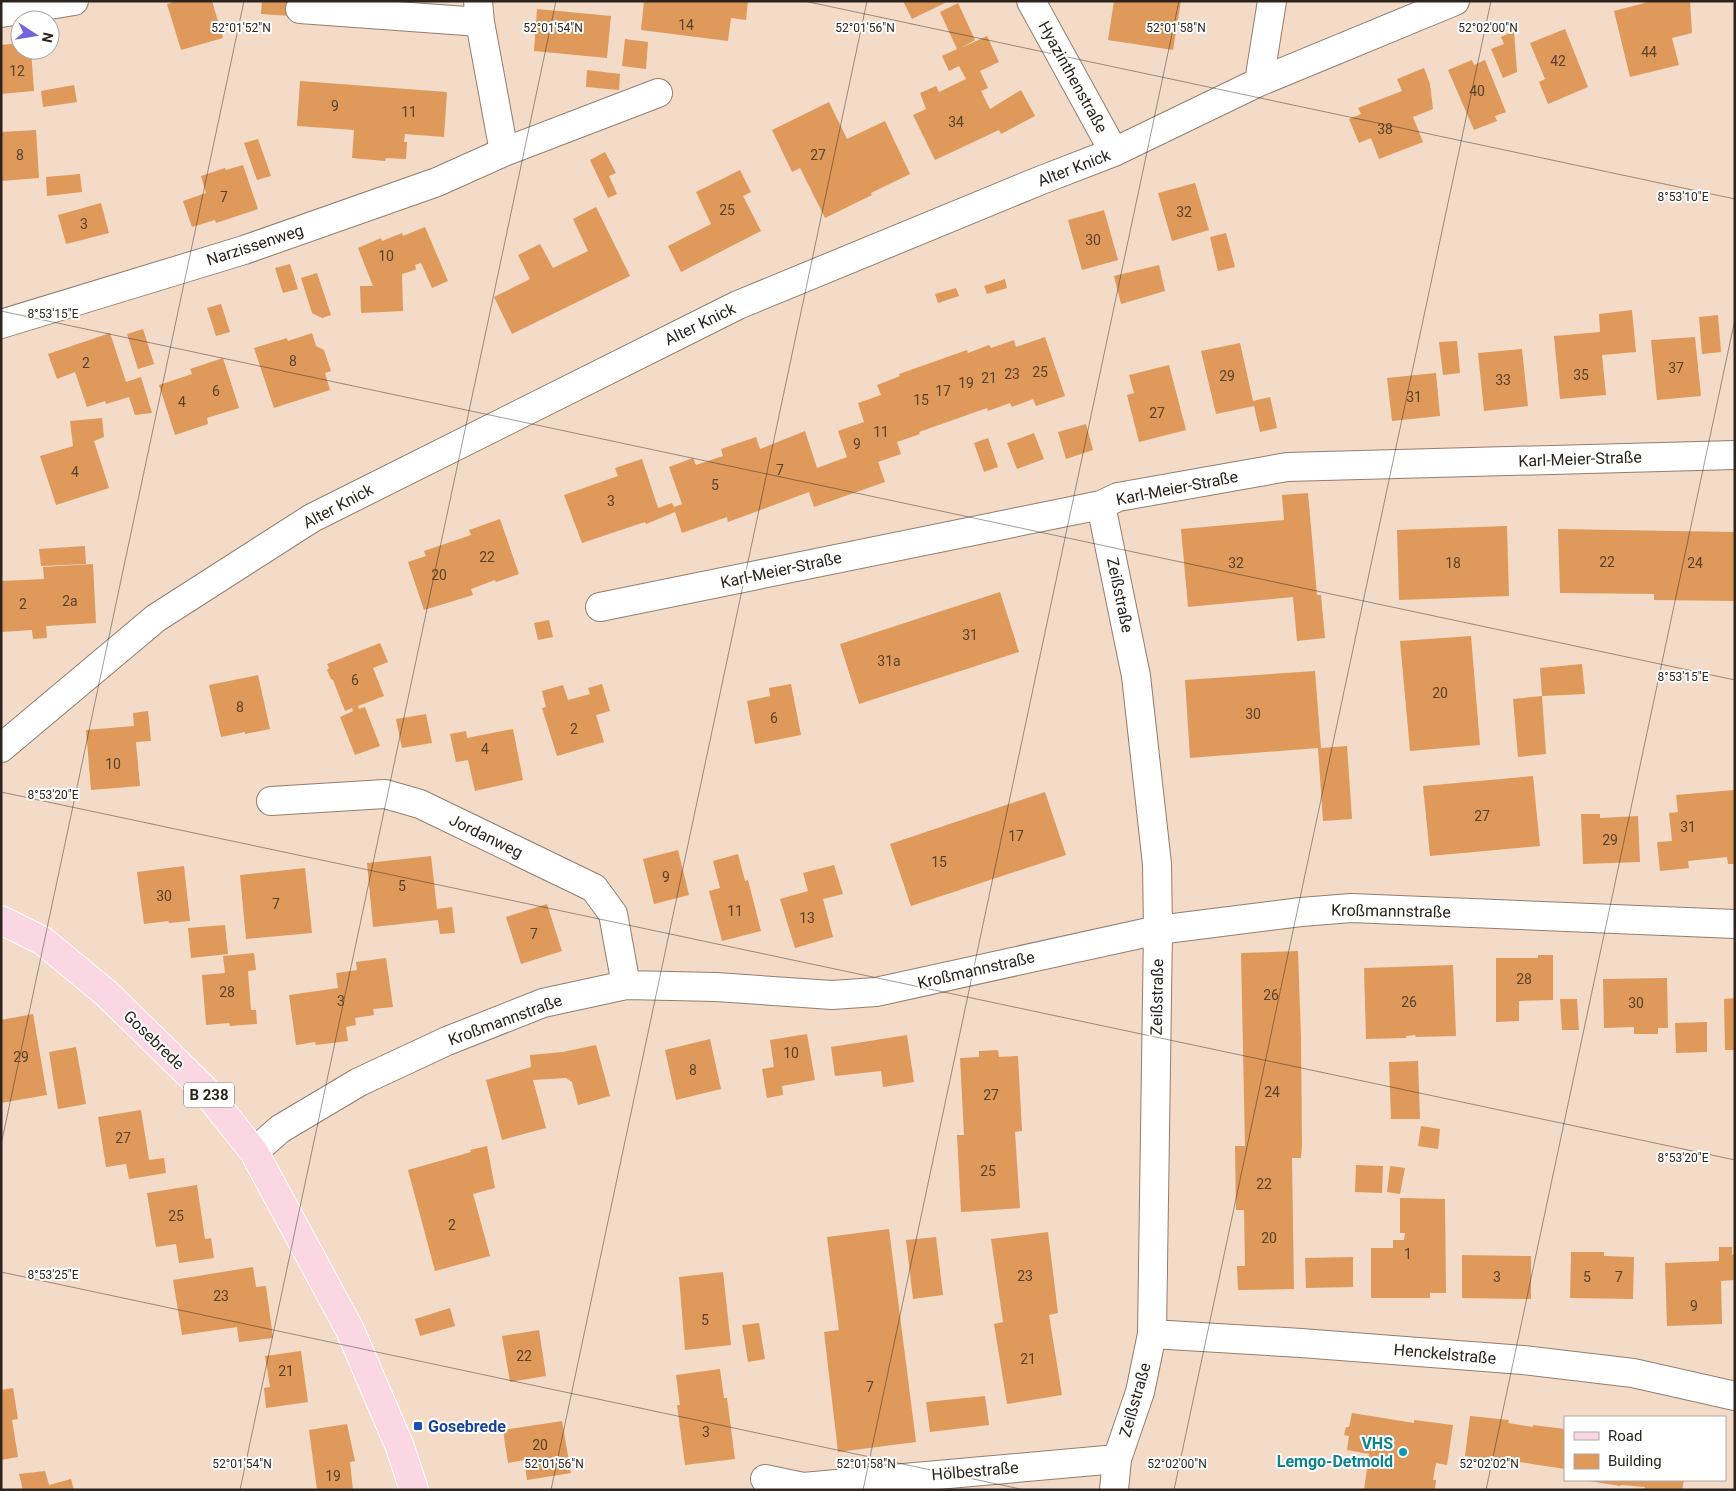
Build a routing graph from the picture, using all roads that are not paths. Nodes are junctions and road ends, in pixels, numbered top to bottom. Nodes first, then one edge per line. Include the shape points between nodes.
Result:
1 (74, 1) edge
2 (1031, 1) edge
3 (1272, 1) edge
4 (1455, 1) edge
5 (300, 9) dead end
6 (479, 12) edge
7 (1, 13) edge
8 (1259, 82) junction
9 (658, 93) dead end
10 (504, 152) junction
11 (1114, 152) junction
12 (1, 324) edge
13 (1735, 455) edge
14 (1101, 505) junction
15 (600, 607) dead end
16 (1, 748) edge
17 (271, 801) dead end
18 (1, 920) edge
19 (1735, 924) edge
20 (1158, 930) junction
21 (626, 985) junction
22 (254, 1152) junction
23 (1152, 1334) junction
24 (1735, 1396) edge
25 (1117, 1459) junction
26 (765, 1479) dead end
27 (803, 1488) edge
28 (414, 1490) edge
29 (1114, 1490) edge

1 - 7 street
2 - 11 street, Hyazinthenstraße
3 - 8 street
4 - 8 street, Alter Knick
5 - 6 street
6 - 10 street
8 - 11 street, Alter Knick
9 - 10 street, Narzissenweg
10 - 12 street, Narzissenweg via 437,182 253,246
11 - 16 street, Alter Knick via 738,305 312,518 156,618
13 - 14 street, Karl-Meier-Straße via 1287,467 1118,497
14 - 15 street, Karl-Meier-Straße
14 - 20 street, Zeißstraße via 1136,676 1157,864
17 - 21 street, Jordanweg via 385,794 420,804 594,888 613,914
18 - 22 main road, Gosebrede / B 238 via 43,941 106,993 204,1089
19 - 20 street, Kroßmannstraße via 1351,908
20 - 21 street, Kroßmannstraße via 876,992 832,995
20 - 23 street, Zeißstraße
21 - 22 street, Kroßmannstraße via 543,1003 447,1041 359,1082 280,1129
22 - 28 main road, Gosebrede / B 238 via 350,1330 400,1447
23 - 24 street, Henckelstraße via 1523,1360 1634,1374
23 - 25 street, Zeißstraße via 1140,1392
25 - 27 street, Hölbestraße
25 - 29 street, Zeißstraße
26 - 27 street, Hölbestraße

